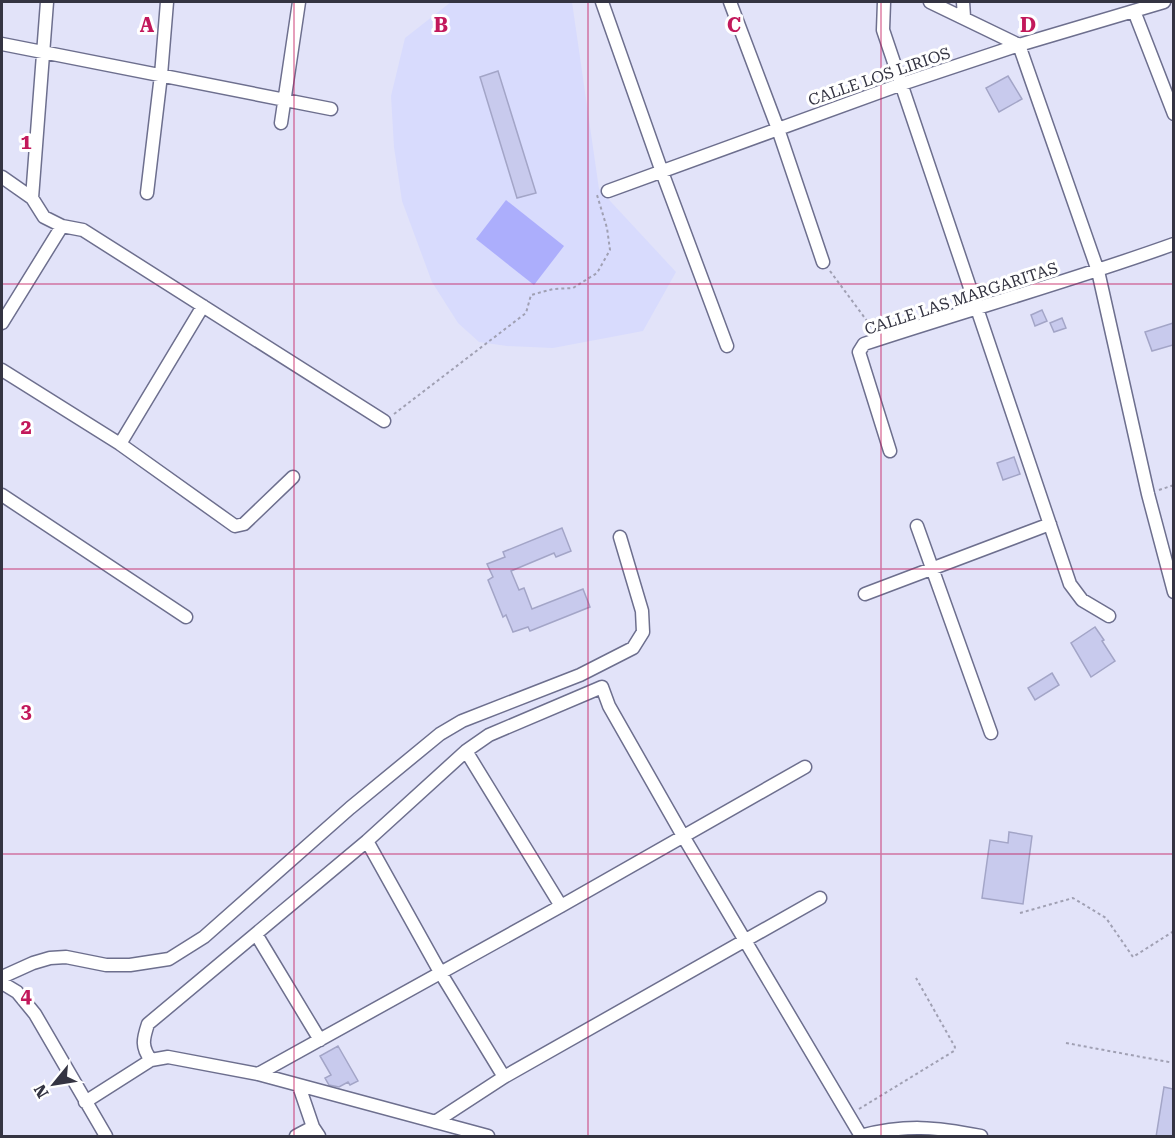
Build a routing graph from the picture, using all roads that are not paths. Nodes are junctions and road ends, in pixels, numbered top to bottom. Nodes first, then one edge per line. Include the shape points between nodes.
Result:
1 (47, 2) edge
2 (167, 2) edge
3 (299, 2) edge
4 (602, 2) edge
5 (730, 2) edge
6 (884, 2) edge
7 (930, 2) edge
8 (963, 2) edge
9 (1164, 2) edge
10 (1134, 11) junction
11 (964, 17) junction
12 (2, 44) edge
13 (1019, 45) junction
14 (43, 52) junction
15 (161, 75) junction
16 (902, 84) junction
17 (285, 99) junction
18 (331, 108) dead end
19 (1173, 114) edge
20 (281, 123) dead end
21 (777, 129) junction
22 (662, 172) junction
23 (2, 177) edge
24 (608, 191) road end
25 (147, 193) dead end
26 (32, 198) junction
27 (62, 226) junction
28 (1173, 244) edge
29 (823, 262) road end
30 (1098, 271) junction
31 (203, 306) junction
32 (976, 308) junction
33 (2, 323) edge
34 (728, 346) dead end
35 (2, 370) edge
36 (384, 421) road end
37 (120, 444) junction
38 (890, 451) dead end
39 (293, 477) dead end
40 (2, 495) edge
41 (1050, 524) junction
42 (917, 526) dead end
43 (620, 537) dead end
44 (1173, 592) edge
45 (865, 594) dead end
46 (1108, 616) dead end
47 (186, 617) dead end
48 (991, 734) dead end
49 (466, 751) junction
50 (805, 766) dead end
51 (683, 836) junction
52 (367, 841) junction
53 (820, 897) dead end
54 (561, 906) junction
55 (256, 934) junction
56 (744, 940) junction
57 (440, 972) junction
58 (2, 977) edge
59 (2, 983) edge
60 (320, 1040) junction
61 (151, 1060) junction
62 (258, 1074) junction
63 (504, 1077) junction
64 (299, 1086) junction
65 (85, 1102) junction
66 (435, 1122) junction
67 (316, 1132) edge
68 (860, 1136) edge
69 (106, 1137) edge
70 (296, 1137) edge
71 (488, 1137) edge
72 (981, 1137) edge

1 - 14 street
2 - 15 street
3 - 17 street
4 - 22 street
5 - 21 street
6 - 16 street via 883,30
7 - 11 street
8 - 11 street
9 - 10 street, CALLE LOS LIRIOS
10 - 13 street, CALLE LOS LIRIOS
10 - 19 street
11 - 13 street
12 - 14 street
13 - 16 street, CALLE LOS LIRIOS
13 - 30 street
14 - 15 street
14 - 26 street
15 - 17 street
15 - 25 street
16 - 21 street, CALLE LOS LIRIOS
16 - 32 street
17 - 18 street
17 - 20 street
21 - 22 street, CALLE LOS LIRIOS
21 - 29 street
22 - 24 street, CALLE LOS LIRIOS
22 - 34 street
23 - 26 street
26 - 27 street via 44,216
27 - 31 street via 83,230
27 - 33 street
28 - 30 street, CALLE LAS MARGARITAS
30 - 32 street, CALLE LAS MARGARITAS
30 - 44 street
31 - 36 street
31 - 37 street
32 - 38 street, CALLE LAS MARGARITAS via 864,345 859,352
32 - 41 street
35 - 37 street
37 - 39 street via 235,526 244,524
40 - 47 street
41 - 45 street
41 - 46 street via 1070,584 1082,600
42 - 48 street
43 - 58 street via 642,611 643,632 633,648 580,675 462,721 440,734 204,937 169,959 106,965 50,958
49 - 51 street via 489,735 602,687
49 - 52 street
49 - 54 street
50 - 51 street
51 - 54 street
51 - 56 street
52 - 55 street
52 - 57 street
53 - 56 street
54 - 57 street
55 - 60 street
55 - 61 street via 148,1024 142,1041
56 - 63 street
56 - 68 street
57 - 60 street
57 - 63 street
59 - 65 street via 17,992 35,1014
60 - 62 street
61 - 62 street via 168,1057
61 - 65 street
62 - 64 street
63 - 66 street
64 - 66 street
64 - 67 street
65 - 69 street
66 - 71 street
67 - 70 street
68 - 72 street via 905,1127 944,1129

